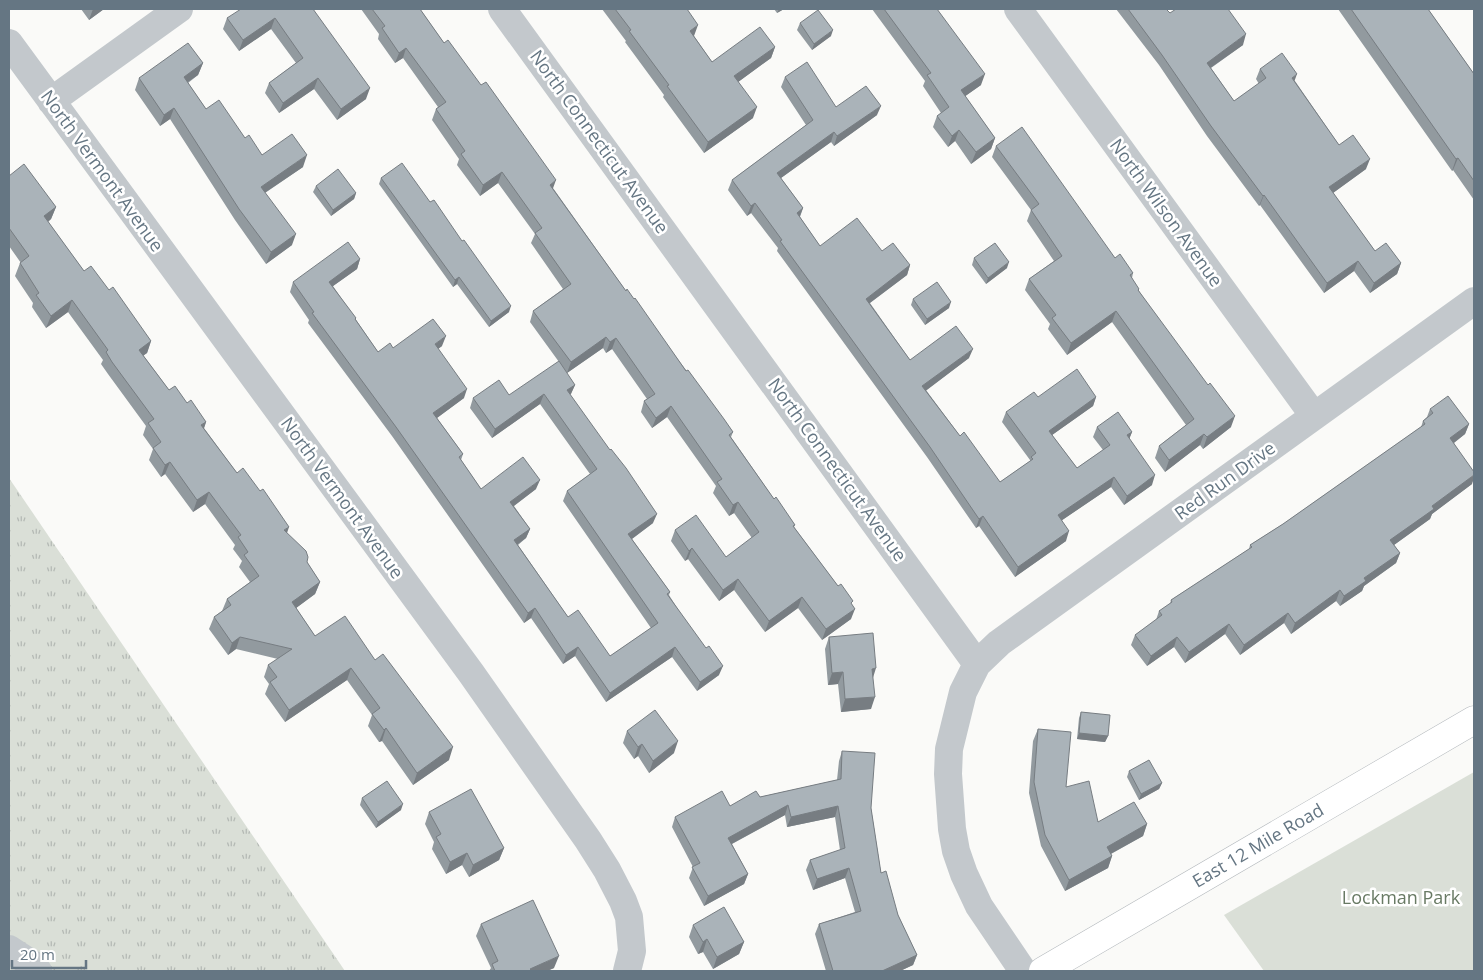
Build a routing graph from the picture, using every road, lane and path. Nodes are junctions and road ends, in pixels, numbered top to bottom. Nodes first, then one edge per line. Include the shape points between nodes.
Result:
1 (179, 9) edge
2 (502, 9) edge
3 (1018, 9) edge
4 (9, 43) edge
5 (50, 102) junction
6 (1474, 301) edge
7 (1314, 416) junction
8 (977, 664) junction
9 (1474, 720) edge
10 (9, 949) edge
11 (38, 971) edge
12 (628, 971) edge
13 (1023, 971) edge
14 (1043, 971) edge

1 - 5 street
2 - 8 street, North Connecticut Avenue
3 - 7 street, North Wilson Avenue
4 - 5 street, North Vermont Avenue
5 - 12 street, North Vermont Avenue via 471,673 588,840 629,917 632,951
6 - 7 street, Red Run Drive
7 - 8 street, Red Run Drive via 999,643
8 - 13 street via 963,692 949,749 952,828 964,874 979,906
9 - 14 main road, East 12 Mile Road
10 - 11 street

